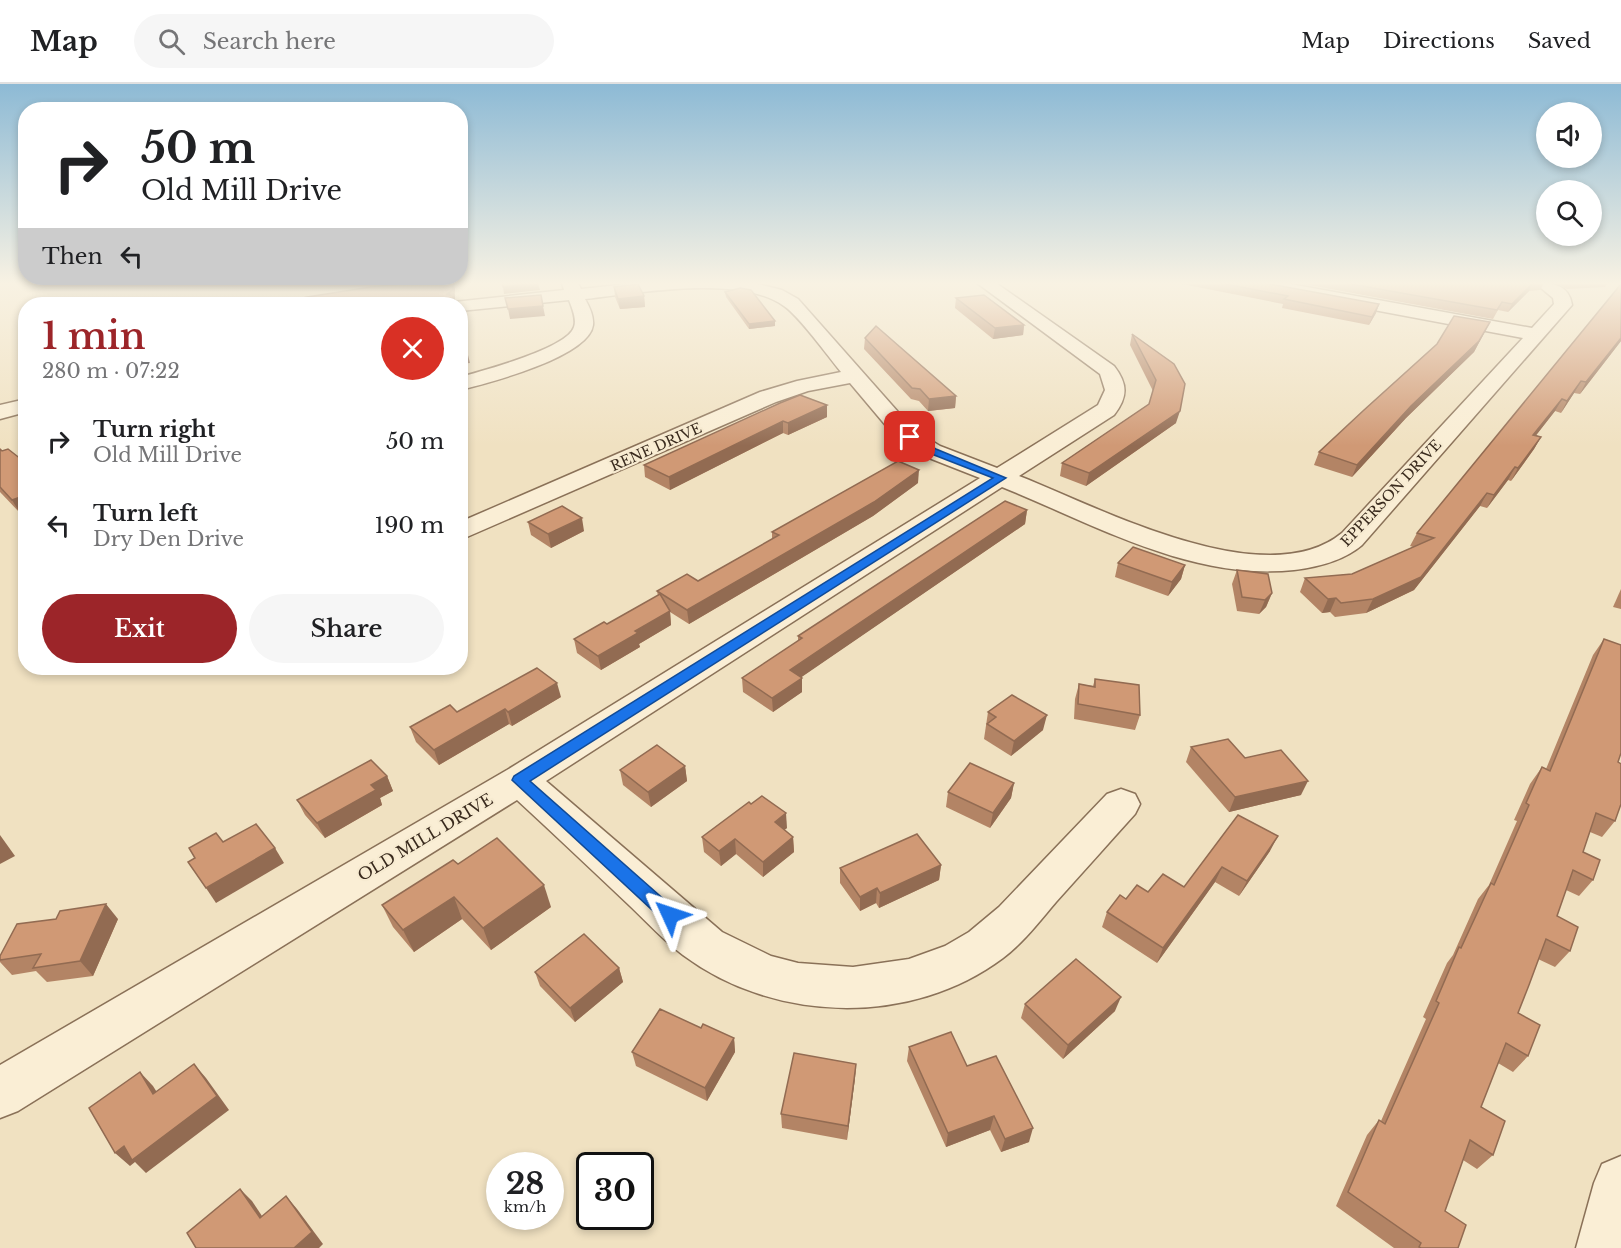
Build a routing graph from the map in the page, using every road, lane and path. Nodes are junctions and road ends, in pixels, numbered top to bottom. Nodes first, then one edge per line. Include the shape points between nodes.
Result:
1 (576, 337) edge
2 (822, 337) edge
3 (1062, 337) edge
4 (1534, 337) edge
5 (855, 376) junction
6 (468, 381) edge
7 (1001, 478) junction
8 (468, 529) edge
9 (520, 780) junction
10 (1120, 804) dead end
11 (0, 1093) edge
12 (1621, 1183) edge
13 (1605, 1248) edge

1 - 6 street via 546,355
2 - 5 street, EPPERSON DRIVE
3 - 7 street, OLD MILL DRIVE via 1110,373 1116,386 1114,401 1103,413
4 - 7 street, EPPERSON DRIVE via 1352,539 1338,550 1316,558 1258,563 1203,555 1162,543
5 - 7 street, EPPERSON DRIVE via 906,435 932,451
5 - 8 street, RENE DRIVE via 804,385 768,398
7 - 9 street, OLD MILL DRIVE
9 - 10 street via 698,940 724,957 769,977 837,988 920,977 986,946
9 - 11 street, OLD MILL DRIVE
12 - 13 street

